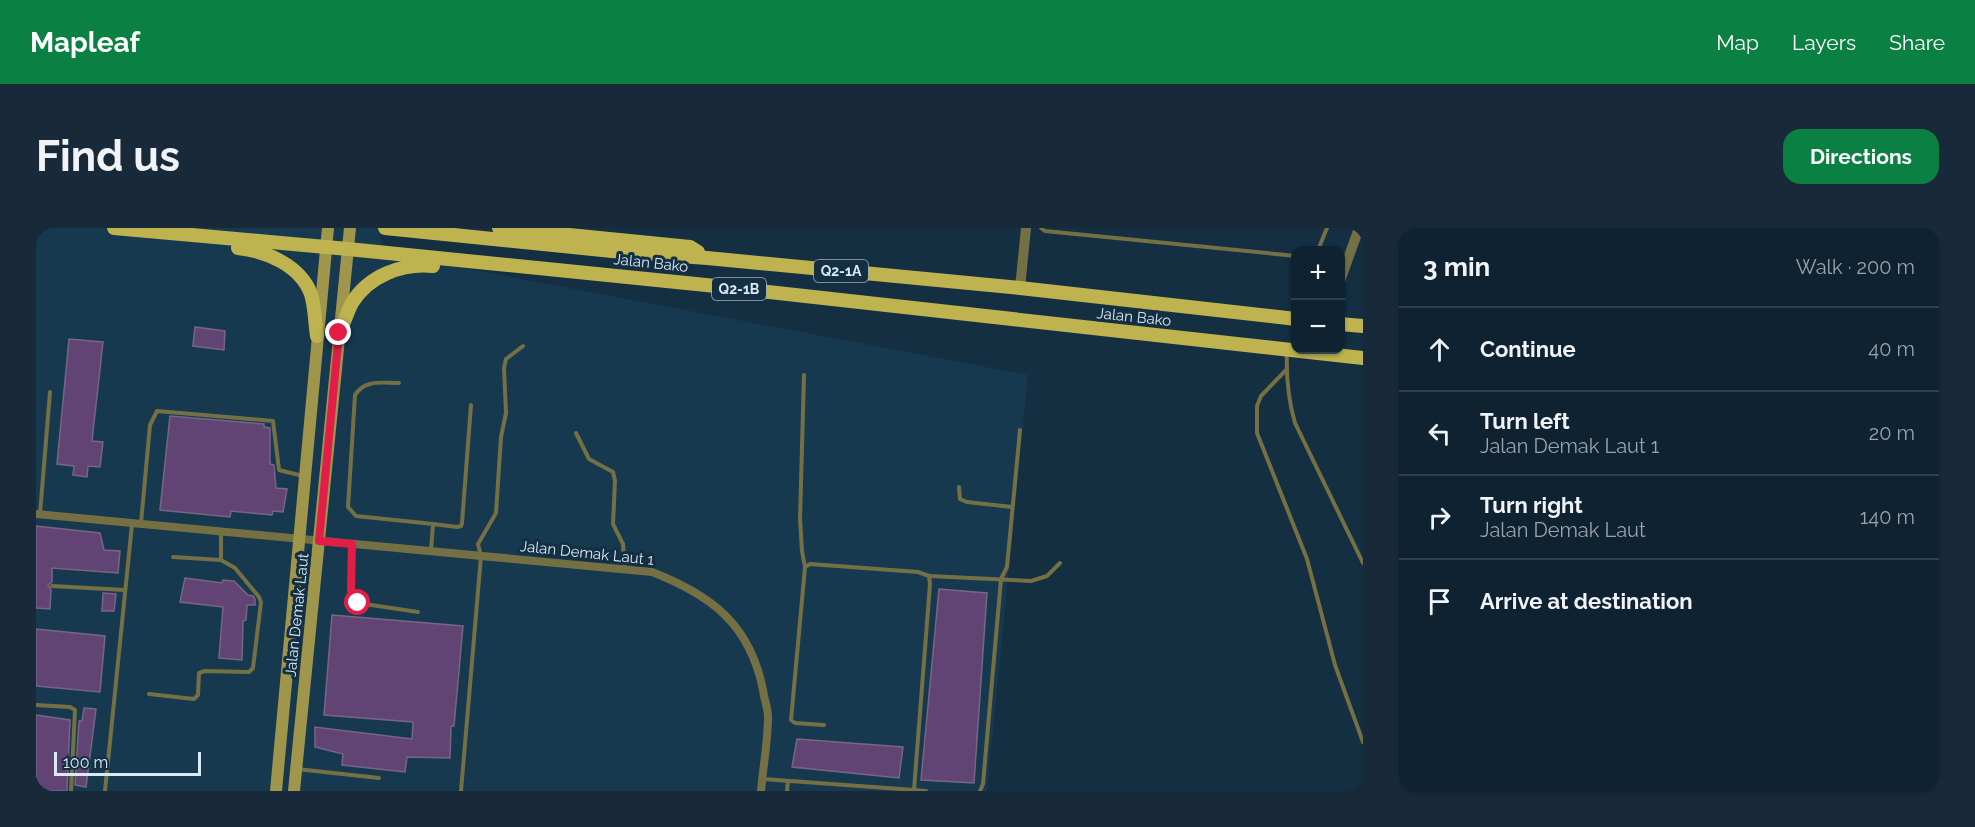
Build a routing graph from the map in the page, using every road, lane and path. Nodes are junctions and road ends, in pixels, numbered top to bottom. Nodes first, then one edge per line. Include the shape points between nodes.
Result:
1 (112, 228) edge
2 (327, 228) edge
3 (350, 228) edge
4 (385, 228) edge
5 (499, 228) edge
6 (1026, 228) edge
7 (1041, 228) edge
8 (1327, 228) edge
9 (1359, 228) edge
10 (1320, 246) edge
11 (326, 247) junction
12 (348, 249) junction
13 (1291, 256) edge
14 (706, 258) junction
15 (1345, 269) edge
16 (706, 285) junction
17 (1020, 288) junction
18 (1291, 318) edge
19 (1345, 324) edge
20 (1363, 326) edge
21 (339, 333) junction
22 (317, 336) junction
23 (523, 346) dead end
24 (1287, 350) junction
25 (1363, 358) edge
26 (1286, 370) junction
27 (804, 375) dead end
28 (399, 383) dead end
29 (50, 392) dead end
30 (471, 405) dead end
31 (1020, 430) dead end
32 (576, 433) dead end
33 (304, 476) junction
34 (959, 487) dead end
35 (1012, 507) junction
36 (38, 514) edge
37 (137, 524) junction
38 (433, 524) junction
39 (221, 532) junction
40 (299, 539) junction
41 (319, 541) junction
42 (352, 544) junction
43 (431, 551) junction
44 (482, 556) junction
45 (173, 557) dead end
46 (221, 560) junction
47 (1060, 563) dead end
48 (1363, 563) edge
49 (805, 567) junction
50 (625, 569) junction
51 (929, 576) junction
52 (1001, 579) junction
53 (52, 586) dead end
54 (125, 590) junction
55 (418, 612) dead end
56 (149, 694) dead end
57 (36, 705) edge
58 (824, 725) dead end
59 (1363, 742) edge
60 (296, 769) junction
61 (378, 778) dead end
62 (762, 778) junction
63 (788, 780) junction
64 (70, 791) edge
65 (105, 791) edge
66 (276, 791) edge
67 (294, 791) edge
68 (461, 791) edge
69 (761, 791) edge
70 (787, 791) edge
71 (914, 791) edge
72 (926, 791) edge
73 (980, 791) edge

1 - 11 main road, Jalan Bako / Q2-1B
1 - 22 main road via 126,234 251,249 273,256 298,274 311,294
2 - 11 main road, Jalan Demak Laut
3 - 12 main road, Jalan Demak Laut
4 - 14 main road, Jalan Bako / Q2-1A
5 - 14 main road via 690,247
6 - 17 street
7 - 13 lane via 1085,236
8 - 10 lane
9 - 15 street
11 - 12 main road, Jalan Bako / Q2-1B
11 - 22 main road, Jalan Demak Laut
12 - 16 main road, Jalan Bako / Q2-1B
12 - 21 main road, Jalan Demak Laut
14 - 17 main road, Jalan Bako / Q2-1A
16 - 21 main road via 687,290 410,265 372,283 353,302
16 - 24 main road, Jalan Bako / Q2-1B
17 - 18 main road, Jalan Bako / Q2-1A
19 - 20 main road
21 - 41 main road, Jalan Demak Laut
22 - 33 main road, Jalan Demak Laut
23 - 44 lane via 506,359 504,368 506,413 496,513 478,544
24 - 25 main road, Jalan Bako / Q2-1B
24 - 26 lane
26 - 48 lane via 1295,423
26 - 59 lane via 1261,396 1257,433 1307,559 1335,665
27 - 49 lane via 801,519
28 - 38 lane via 374,382 359,388 355,395 348,507 356,516
29 - 36 lane
30 - 38 lane via 462,523 457,527
31 - 35 lane
32 - 50 lane via 589,459 613,472 613,524 623,544
33 - 37 lane via 279,470 273,421 157,411 150,425
33 - 40 main road, Jalan Demak Laut
34 - 35 lane via 960,499 967,502
35 - 52 lane via 1007,567
36 - 37 street, Jalan Demak Laut 1
37 - 39 street, Jalan Demak Laut 1
37 - 54 lane
38 - 43 lane
39 - 40 street, Jalan Demak Laut 1
39 - 46 lane
40 - 41 street, Jalan Demak Laut 1
40 - 66 main road, Jalan Demak Laut
41 - 42 street, Jalan Demak Laut 1
41 - 60 main road, Jalan Demak Laut
42 - 43 street, Jalan Demak Laut 1
42 - 55 lane via 351,590 358,603
43 - 44 street, Jalan Demak Laut 1
44 - 50 street, Jalan Demak Laut 1
44 - 68 lane
45 - 46 lane
46 - 56 lane via 235,568 261,602 254,668 249,672 200,672 198,695 194,699
47 - 52 lane via 1047,576 1031,581
49 - 51 lane via 810,564
49 - 58 lane via 791,720
50 - 62 street, Jalan Demak Laut 1 via 652,572 682,584 707,598 741,631 759,669 768,716
51 - 52 lane
51 - 71 lane
52 - 73 lane
53 - 54 lane
54 - 65 lane
57 - 64 lane via 75,710
60 - 61 lane
60 - 67 main road, Jalan Demak Laut
62 - 63 lane
62 - 69 street, Jalan Demak Laut 1
63 - 70 lane
63 - 71 lane
71 - 72 lane

